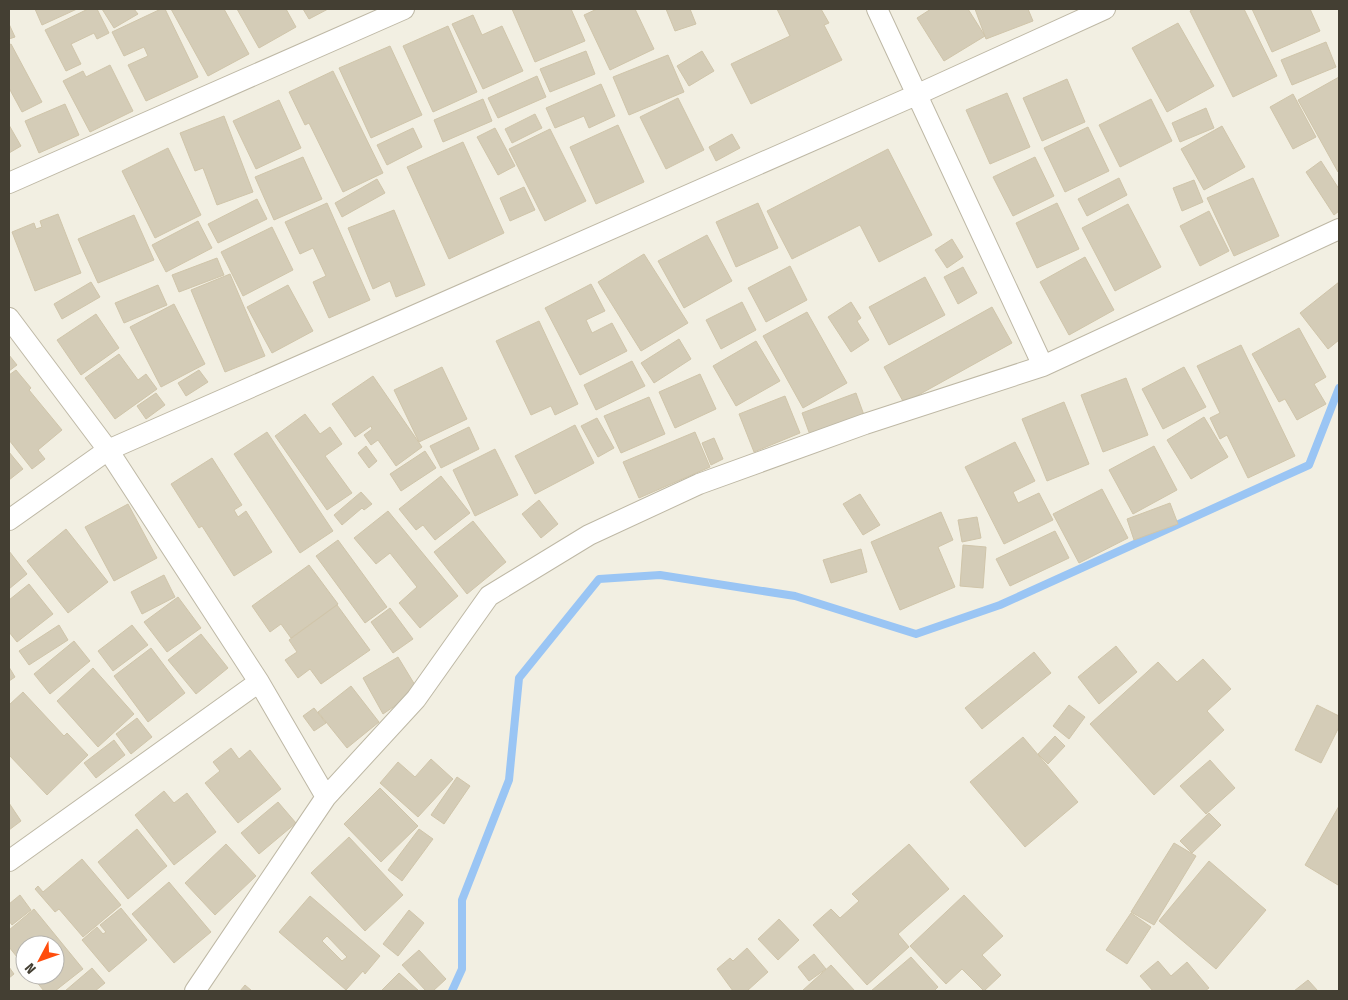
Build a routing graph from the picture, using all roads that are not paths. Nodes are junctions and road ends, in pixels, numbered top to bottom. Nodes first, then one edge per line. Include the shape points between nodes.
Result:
1 (404, 9) edge
2 (877, 9) edge
3 (1105, 9) edge
4 (916, 95) junction
5 (9, 183) edge
6 (1339, 229) edge
7 (9, 318) edge
8 (1042, 366) junction
9 (108, 450) junction
10 (9, 520) edge
11 (259, 682) junction
12 (326, 797) junction
13 (9, 861) edge
14 (195, 991) edge

1 - 5 street
2 - 4 street
3 - 4 street
4 - 8 street
4 - 9 street
6 - 8 street
7 - 9 street
8 - 12 street via 865,424 699,484 580,540 488,596 416,699
9 - 10 street
9 - 11 street
11 - 12 street
11 - 13 street
12 - 14 street

